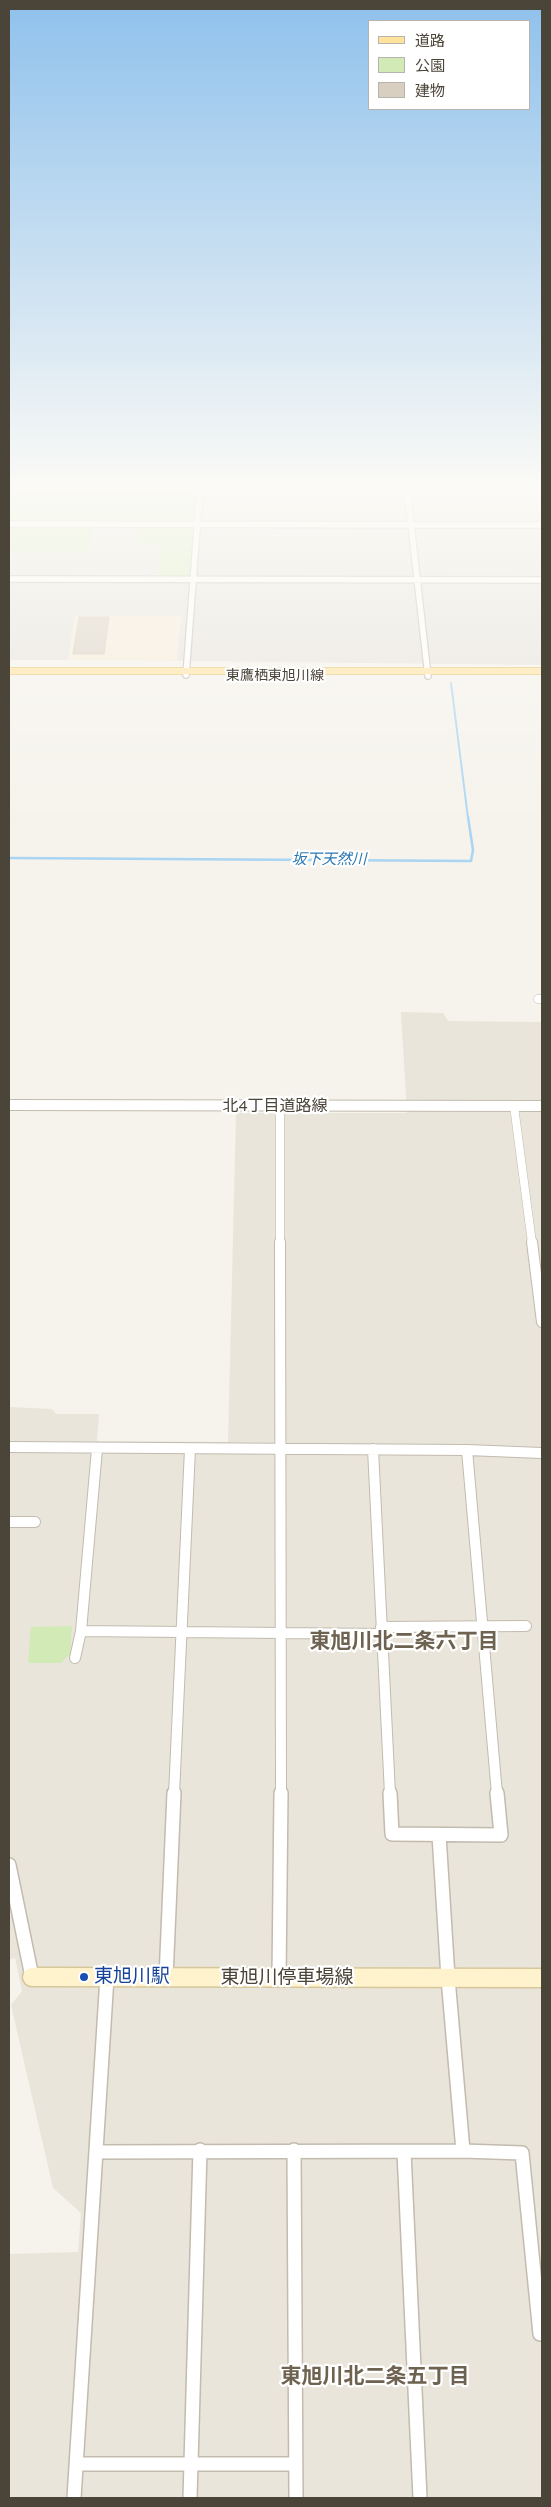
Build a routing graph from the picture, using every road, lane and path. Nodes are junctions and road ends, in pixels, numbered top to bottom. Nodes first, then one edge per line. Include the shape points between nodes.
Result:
1 (191, 606) edge
2 (421, 606) edge
3 (9, 670) edge
4 (542, 671) edge
5 (186, 673) junction
6 (428, 673) junction
7 (9, 675) edge
8 (542, 676) edge
9 (9, 1105) edge
10 (280, 1106) junction
11 (514, 1106) junction
12 (542, 1106) edge
13 (539, 1267) edge
14 (542, 1322) edge
15 (9, 1447) edge
16 (97, 1449) junction
17 (190, 1449) junction
18 (280, 1449) junction
19 (373, 1449) junction
20 (467, 1450) junction
21 (542, 1453) edge
22 (9, 1522) edge
23 (35, 1522) dead end
24 (526, 1626) dead end
25 (482, 1627) junction
26 (81, 1631) junction
27 (382, 1631) junction
28 (181, 1632) junction
29 (282, 1633) junction
30 (75, 1658) dead end
31 (439, 1835) junction
32 (9, 1865) edge
33 (13, 1907) edge
34 (32, 1977) joint
35 (107, 1977) junction
36 (166, 1978) junction
37 (279, 1978) junction
38 (448, 1978) junction
39 (542, 1978) edge
40 (200, 2150) junction
41 (294, 2150) junction
42 (463, 2151) junction
43 (96, 2152) junction
44 (404, 2152) junction
45 (540, 2334) dead end
46 (77, 2464) junction
47 (191, 2464) junction
48 (296, 2464) junction
49 (74, 2498) edge
50 (190, 2498) edge
51 (296, 2498) edge
52 (420, 2498) edge

1 - 5 street
2 - 6 street
3 - 5 main road, 東鷹栖東旭川線
4 - 6 main road, 東鷹栖東旭川線
5 - 6 main road, 東鷹栖東旭川線
5 - 7 main road, 東鷹栖東旭川線
6 - 8 main road, 東鷹栖東旭川線
9 - 10 street, 北4丁目道路線
10 - 11 street, 北4丁目道路線
10 - 18 street
11 - 12 street, 北4丁目道路線
11 - 13 street
13 - 14 street
15 - 16 street
16 - 17 street
16 - 26 street
17 - 18 street
17 - 28 street
18 - 19 street
18 - 29 street
19 - 20 street
19 - 27 street
20 - 21 street
20 - 25 street
22 - 23 street
24 - 25 street
25 - 27 street
25 - 31 street via 502,1835
26 - 28 street
26 - 30 street
27 - 29 street
27 - 31 street via 392,1834
28 - 29 street
28 - 36 street
29 - 37 street
31 - 38 street
32 - 33 street
33 - 34 street
34 - 35 main road, 東旭川停車場線
35 - 36 main road, 東旭川停車場線
35 - 43 street
36 - 37 main road, 東旭川停車場線
37 - 38 main road, 東旭川停車場線
38 - 39 main road, 東旭川停車場線
38 - 42 street
40 - 41 street
40 - 43 street
40 - 47 street
41 - 44 street
41 - 48 street
42 - 44 street
42 - 45 street via 522,2153
43 - 46 street
44 - 52 street
46 - 47 street
46 - 49 street
47 - 48 street
47 - 50 street
48 - 51 street

